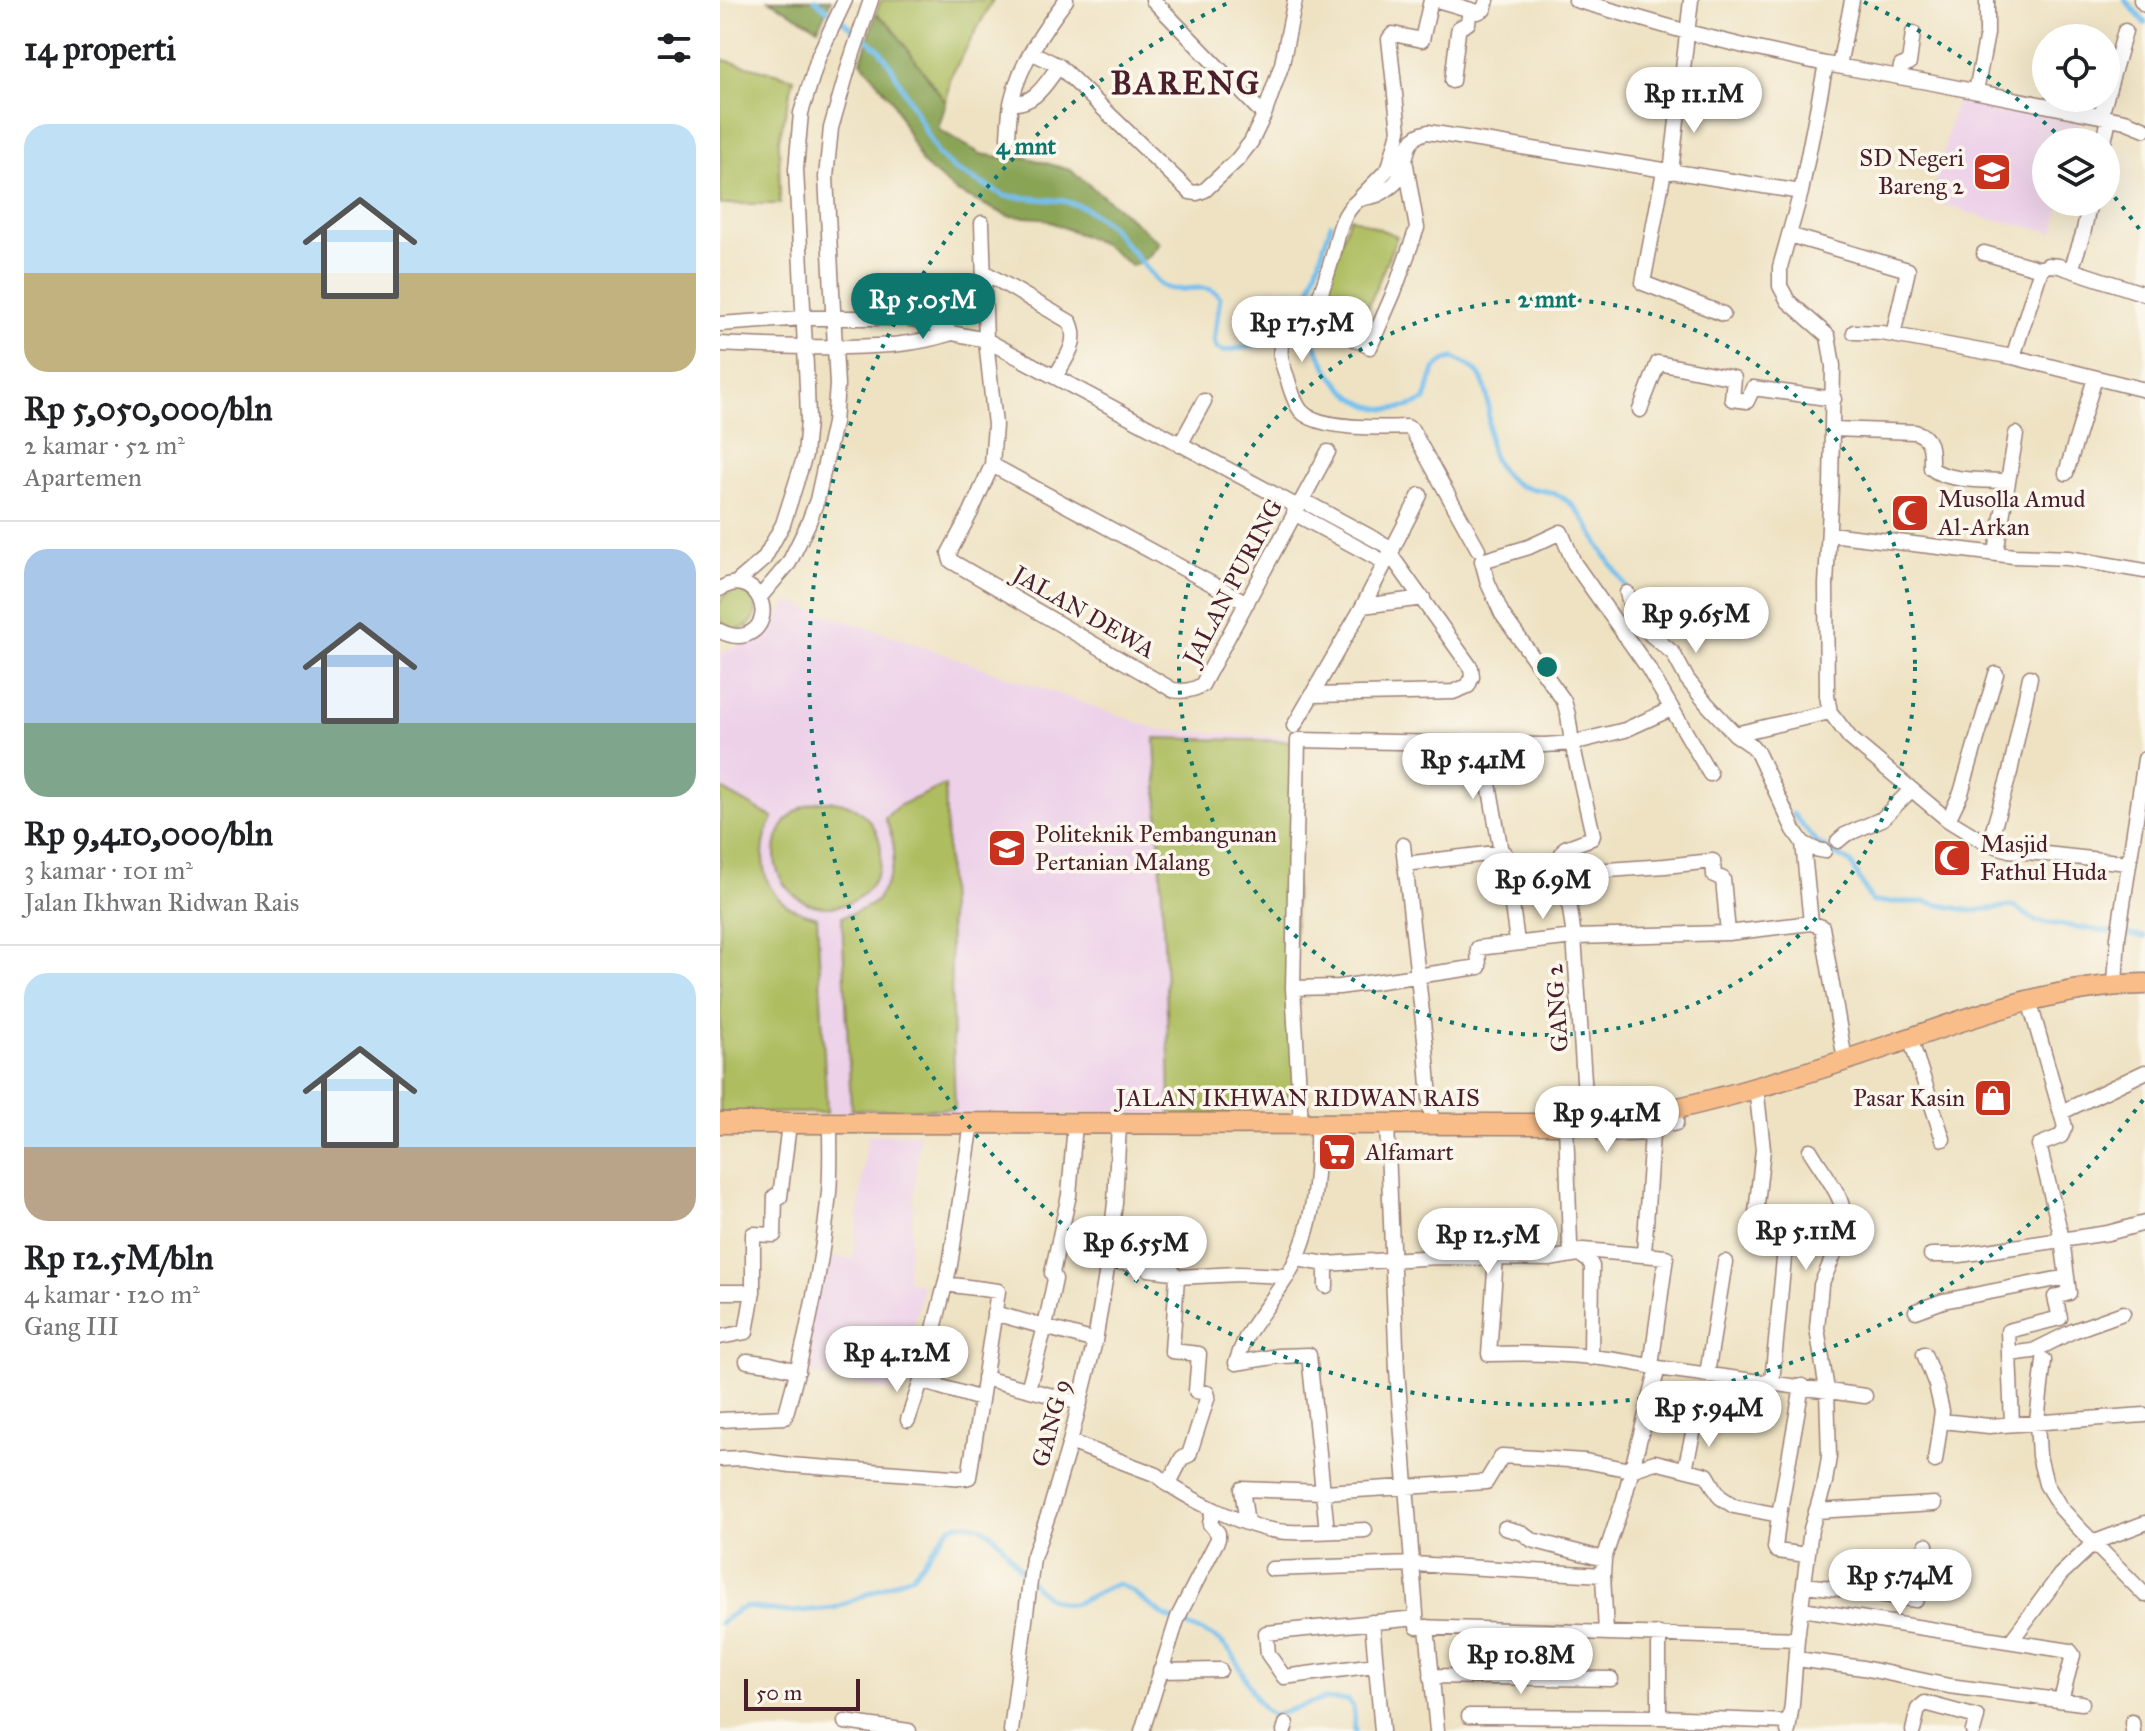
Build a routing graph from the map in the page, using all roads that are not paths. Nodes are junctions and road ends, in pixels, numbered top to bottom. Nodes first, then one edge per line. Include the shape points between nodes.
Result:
1 (845, 0) edge
2 (1066, 0) edge
3 (1153, 0) edge
4 (1295, 0) edge
5 (1434, 0) edge
6 (1487, 0) edge
7 (1576, 0) edge
8 (1691, 0) edge
9 (1852, 0) edge
10 (1987, 0) edge
11 (2141, 0) edge
12 (871, 1) edge
13 (2145, 5) edge
14 (1470, 10) junction
15 (2125, 31) dead end
16 (1687, 32) junction
17 (1913, 33) dead end
18 (1031, 52) junction
19 (1833, 65) junction
20 (1059, 66) junction
21 (1899, 77) junction
22 (1452, 81) dead end
23 (1976, 91) junction
24 (1011, 103) junction
25 (1264, 115) junction
26 (2105, 117) junction
27 (2105, 128) edge
28 (2145, 129) edge
29 (1008, 137) dead end
30 (1405, 163) junction
31 (1668, 171) junction
32 (1801, 192) junction
33 (1358, 199) junction
34 (2087, 216) edge
35 (982, 223) dead end
36 (1789, 235) junction
37 (1984, 253) dead end
38 (2041, 269) junction
39 (2071, 270) junction
40 (984, 272) junction
41 (2145, 294) edge
42 (1723, 314) dead end
43 (1311, 317) junction
44 (803, 318) junction
45 (834, 318) junction
46 (720, 324) edge
47 (1854, 332) dead end
48 (952, 333) junction
49 (1893, 335) junction
50 (986, 340) junction
51 (720, 344) edge
52 (835, 347) junction
53 (804, 348) junction
54 (2013, 357) junction
55 (1055, 377) junction
56 (2095, 378) junction
57 (2145, 390) edge
58 (1834, 399) junction
59 (1204, 401) dead end
60 (1640, 410) dead end
61 (1833, 429) junction
62 (2016, 434) dead end
63 (1180, 445) junction
64 (1328, 452) dead end
65 (992, 465) junction
66 (2066, 473) dead end
67 (2008, 481) junction
68 (794, 493) junction
69 (1420, 495) dead end
70 (817, 500) junction
71 (1298, 507) junction
72 (1830, 534) junction
73 (1478, 549) dead end
74 (1996, 553) junction
75 (1390, 555) junction
76 (2145, 571) edge
77 (736, 583) junction
78 (720, 589) edge
79 (1627, 593) dead end
80 (760, 597) junction
81 (1423, 598) junction
82 (1247, 603) junction
83 (1363, 606) junction
84 (721, 632) edge
85 (1996, 674) dead end
86 (2030, 677) dead end
87 (1202, 685) joint
88 (1313, 695) junction
89 (1671, 709) junction
90 (1830, 712) junction
91 (1294, 726) dead end
92 (1739, 733) junction
93 (1572, 743) junction
94 (1482, 744) junction
95 (2145, 759) edge
96 (1710, 774) dead end
97 (1911, 790) junction
98 (1948, 820) junction
99 (1838, 841) dead end
100 (1803, 843) junction
101 (1989, 844) junction
102 (1403, 845) dead end
103 (1824, 851) dead end
104 (1501, 852) junction
105 (2128, 863) junction
106 (1405, 864) junction
107 (1565, 873) junction
108 (1811, 923) junction
109 (1728, 933) junction
110 (1574, 937) junction
111 (1517, 942) junction
112 (1417, 975) junction
113 (2115, 984) junction
114 (2145, 984) edge
115 (1293, 988) junction
116 (2029, 1000) junction
117 (1910, 1038) junction
118 (1845, 1060) junction
119 (2145, 1072) edge
120 (1756, 1087) junction
121 (2063, 1117) junction
122 (720, 1123) edge
123 (972, 1123) junction
124 (1585, 1123) junction
125 (789, 1124) junction
126 (830, 1124) junction
127 (1075, 1124) junction
128 (1119, 1124) junction
129 (1309, 1124) junction
130 (1387, 1124) junction
131 (1432, 1124) junction
132 (1943, 1139) dead end
133 (1810, 1150) dead end
134 (2145, 1223) edge
135 (2062, 1239) junction
136 (1578, 1254) junction
137 (1644, 1254) junction
138 (1931, 1255) dead end
139 (1496, 1257) junction
140 (1297, 1259) junction
141 (1392, 1260) junction
142 (1108, 1262) junction
143 (1725, 1262) dead end
144 (1326, 1264) junction
145 (1288, 1276) junction
146 (1177, 1277) junction
147 (2067, 1277) junction
148 (945, 1284) junction
149 (1326, 1286) dead end
150 (720, 1292) edge
151 (753, 1292) junction
152 (1916, 1311) dead end
153 (994, 1313) junction
154 (2123, 1313) dead end
155 (1045, 1327) junction
156 (720, 1337) edge
157 (1095, 1341) junction
158 (1924, 1354) dead end
159 (2009, 1354) junction
160 (1591, 1358) junction
161 (2044, 1360) dead end
162 (747, 1361) dead end
163 (1654, 1367) junction
164 (798, 1371) junction
165 (1707, 1374) junction
166 (984, 1378) junction
167 (921, 1381) junction
168 (1772, 1382) junction
169 (1802, 1386) junction
170 (1028, 1389) junction
171 (1827, 1390) junction
172 (1865, 1396) dead end
173 (981, 1399) junction
174 (1080, 1403) junction
175 (2145, 1415) edge
176 (720, 1420) edge
177 (908, 1420) dead end
178 (1696, 1420) dead end
179 (1942, 1421) junction
180 (2037, 1421) junction
181 (2012, 1423) junction
182 (1070, 1442) junction
183 (720, 1459) edge
184 (1935, 1461) dead end
185 (1685, 1469) junction
186 (1631, 1470) junction
187 (1168, 1485) junction
188 (1407, 1486) junction
189 (1324, 1492) junction
190 (1934, 1504) dead end
191 (1213, 1509) junction
192 (1816, 1511) junction
193 (1779, 1515) junction
194 (1247, 1523) junction
195 (2145, 1523) edge
196 (1505, 1528) dead end
197 (1365, 1530) dead end
198 (1327, 1531) junction
199 (2095, 1542) junction
200 (1926, 1545) dead end
201 (1807, 1555) junction
202 (1604, 1559) junction
203 (1413, 1564) junction
204 (1272, 1569) dead end
205 (1603, 1575) junction
206 (1804, 1585) junction
207 (2145, 1595) edge
208 (1916, 1600) junction
209 (1802, 1609) junction
210 (1372, 1622) junction
211 (1422, 1622) junction
212 (1911, 1625) junction
213 (1606, 1632) junction
214 (1659, 1634) junction
215 (1797, 1639) junction
216 (2011, 1641) junction
217 (1797, 1659) junction
218 (1375, 1665) junction
219 (1220, 1670) dead end
220 (1160, 1671) junction
221 (1431, 1676) junction
222 (1611, 1679) dead end
223 (1949, 1686) junction
224 (2061, 1700) junction
225 (2082, 1703) dead end
226 (1944, 1709) junction
227 (1659, 1717) junction
228 (1477, 1721) edge
229 (845, 1722) dead end
230 (1788, 1727) edge
231 (909, 1731) edge
232 (1011, 1731) edge
233 (1142, 1731) edge
234 (1382, 1731) edge
235 (1437, 1731) edge
236 (1913, 1731) edge
237 (1973, 1731) edge

1 - 44 street via 819,55 801,113 796,169
2 - 18 street
3 - 25 street
4 - 25 street via 1282,64
5 - 14 street
5 - 33 street via 1422,40 1393,34 1389,39 1399,131 1389,168
6 - 14 street via 1481,12
7 - 16 street
8 - 16 street
9 - 19 street
10 - 23 street via 1987,34
11 - 13 street
12 - 45 street via 831,128 826,177
14 - 22 street via 1468,23 1459,28
15 - 26 street
16 - 19 street
16 - 31 street
17 - 21 street via 1909,63 1901,66
18 - 20 street
18 - 24 street
19 - 21 street
19 - 32 street
20 - 24 street via 1027,102
20 - 25 street via 1190,192 1205,190 1237,160
21 - 23 street
23 - 26 street
24 - 29 street
26 - 27 street
26 - 28 street
30 - 31 street via 1407,148 1418,134 1428,132
30 - 33 street via 1397,182 1379,195
30 - 43 street via 1417,228 1370,347
31 - 32 street
31 - 42 street via 1643,283
32 - 36 street
33 - 43 street via 1343,218
34 - 39 street
35 - 40 street
36 - 49 street via 1908,270
36 - 58 street via 1780,286 1788,301 1828,336
37 - 38 street
38 - 39 street via 2048,265
38 - 54 street
39 - 41 street
40 - 50 street
40 - 55 street via 1070,322 1074,343
43 - 73 street via 1280,345 1297,405 1304,414 1331,424 1412,430
44 - 45 street
44 - 46 street
44 - 53 street
45 - 48 street via 903,318
45 - 52 street
47 - 49 street
48 - 50 street
48 - 52 street via 904,345
49 - 54 street
50 - 55 street
50 - 65 street via 995,425
51 - 53 street
52 - 53 street
52 - 70 street via 834,423
53 - 68 street via 808,421
54 - 56 street
55 - 63 street
56 - 57 street
56 - 66 street
58 - 60 street via 1753,388 1747,401 1732,399 1734,378 1658,363
58 - 61 street
59 - 63 street
61 - 67 street via 1923,434 1931,446 1935,472
61 - 72 street
62 - 67 street
63 - 71 street
64 - 71 street, JALAN PURING
65 - 82 street
65 - 87 street, JALAN DEWA via 948,556 951,561 1173,690
67 - 74 street
68 - 70 street
68 - 77 street via 764,559
69 - 75 street
70 - 80 street via 789,563
71 - 75 street
71 - 82 street, JALAN PURING
72 - 74 street
72 - 90 street
74 - 76 street
75 - 81 street
75 - 83 street
77 - 78 street
77 - 80 street
79 - 92 street via 1639,621 1673,653 1693,687
80 - 84 street via 763,614 757,627 745,635
81 - 83 street
81 - 88 street via 1471,668 1468,686 1453,692
82 - 87 street, JALAN PURING
83 - 88 street
85 - 98 street
86 - 101 street
88 - 91 street
89 - 93 street via 1625,730
89 - 93 street via 1574,563 1561,532 1482,561 1502,614 1564,701
89 - 96 street
90 - 92 street
90 - 97 street via 1850,738
92 - 100 street via 1757,752
93 - 94 street
93 - 107 street via 1593,835 1562,850
94 - 104 street
94 - 115 street via 1298,740
95 - 105 street
97 - 98 street
97 - 99 street via 1882,819
98 - 101 street
100 - 103 street
100 - 108 street
101 - 105 street
102 - 106 street
104 - 106 street
104 - 111 street
105 - 113 street
106 - 112 street
107 - 109 street via 1713,861 1714,875 1723,879
107 - 110 street, GANG 2
108 - 109 street
108 - 118 street via 1822,927
109 - 110 street
110 - 111 street
110 - 124 street, GANG 2
111 - 112 street via 1478,948 1479,967
112 - 115 street
112 - 131 street
113 - 114 main road, JALAN IKHWAN RIDWAN RAIS
113 - 116 main road, JALAN IKHWAN RIDWAN RAIS
115 - 129 street
116 - 117 main road, JALAN IKHWAN RIDWAN RAIS
116 - 121 street
117 - 118 main road, JALAN IKHWAN RIDWAN RAIS
117 - 132 street
118 - 120 main road, JALAN IKHWAN RIDWAN RAIS
119 - 121 street
120 - 124 main road, JALAN IKHWAN RIDWAN RAIS via 1674,1117
120 - 168 street via 1763,1149 1756,1213 1788,1217
121 - 135 street via 2061,1136 2039,1145
122 - 125 main road, JALAN IKHWAN RIDWAN RAIS
123 - 126 main road, JALAN IKHWAN RIDWAN RAIS
123 - 127 main road, JALAN IKHWAN RIDWAN RAIS
123 - 148 street
124 - 131 main road, JALAN IKHWAN RIDWAN RAIS
124 - 136 street, GANG 2 via 1570,1244
124 - 137 street via 1603,1135 1654,1132
125 - 126 main road, JALAN IKHWAN RIDWAN RAIS
125 - 151 street via 780,1197 775,1196 774,1235 753,1234
126 - 164 street via 829,1189 817,1287
127 - 128 main road, JALAN IKHWAN RIDWAN RAIS
127 - 155 street via 1069,1195
128 - 129 main road, JALAN IKHWAN RIDWAN RAIS
128 - 142 street, GANG 9
129 - 130 main road, JALAN IKHWAN RIDWAN RAIS
129 - 140 street via 1315,1185
130 - 131 main road, JALAN IKHWAN RIDWAN RAIS
130 - 141 street
133 - 171 street via 1843,1213 1819,1295 1817,1328
134 - 135 street
135 - 138 street
135 - 147 street
136 - 137 street via 1597,1249
136 - 139 street
136 - 160 street, GANG 2 via 1592,1266
137 - 163 street via 1666,1257
139 - 141 street
139 - 160 street via 1489,1354
140 - 144 street
140 - 145 street
141 - 144 street
141 - 188 street
142 - 146 street via 1144,1264
142 - 157 street, GANG 9
143 - 165 street
144 - 149 street
145 - 146 street
145 - 189 street via 1251,1329 1236,1363 1309,1355
146 - 187 street via 1172,1351 1199,1354 1196,1391 1208,1396 1189,1455 1182,1458
147 - 152 street
147 - 159 street via 2069,1293 2055,1297 2060,1318 2008,1331
148 - 153 street via 998,1291
148 - 167 street
150 - 151 street
151 - 156 street via 746,1332
153 - 155 street
153 - 166 street
154 - 159 street via 2033,1351
155 - 157 street
155 - 170 street
157 - 174 street, GANG 9
158 - 179 street
159 - 181 street
160 - 163 street
161 - 180 street
162 - 164 street
163 - 165 street
163 - 186 street
164 - 176 street via 785,1417
165 - 168 street
166 - 170 street
166 - 173 street
167 - 173 street
167 - 177 street
168 - 169 street
169 - 171 street
169 - 193 street
170 - 174 street
171 - 172 street
171 - 192 street via 1829,1457
173 - 183 street via 967,1478
174 - 182 street, GANG 9
175 - 180 street
178 - 185 street
179 - 181 street
179 - 184 street
180 - 181 street
180 - 199 street via 2046,1484 2060,1507
182 - 187 street via 1157,1475
182 - 232 street, GANG 9 via 1031,1568
185 - 186 street via 1655,1462
185 - 193 street via 1707,1475 1720,1497 1734,1506
186 - 188 street via 1502,1456 1486,1482
186 - 202 street
187 - 191 street
188 - 189 street
188 - 203 street
189 - 194 street via 1242,1489
189 - 198 street
190 - 192 street
191 - 194 street
191 - 220 street via 1210,1524 1218,1539 1176,1623
192 - 201 street
193 - 201 street via 1776,1549
194 - 198 street via 1285,1533
195 - 199 street
196 - 202 street
197 - 198 street
199 - 207 street
199 - 216 street via 2060,1575
200 - 208 street
201 - 206 street
202 - 205 street
203 - 204 street
203 - 205 street
203 - 211 street
205 - 213 street
206 - 208 street
206 - 209 street
208 - 212 street
209 - 212 street
209 - 215 street
210 - 211 street
210 - 218 street
210 - 218 street via 1266,1633 1268,1654 1284,1677
211 - 213 street
211 - 221 street
212 - 216 street
213 - 214 street
214 - 215 street
214 - 227 street
215 - 217 street
216 - 224 street via 2072,1652
217 - 223 street
217 - 230 street
218 - 234 street
219 - 220 street
220 - 233 street
221 - 222 street
221 - 235 street
223 - 224 street
223 - 226 street
224 - 225 street
226 - 236 street via 1925,1703 1918,1709
226 - 237 street via 1977,1717
227 - 228 street
227 - 230 street
229 - 231 street

